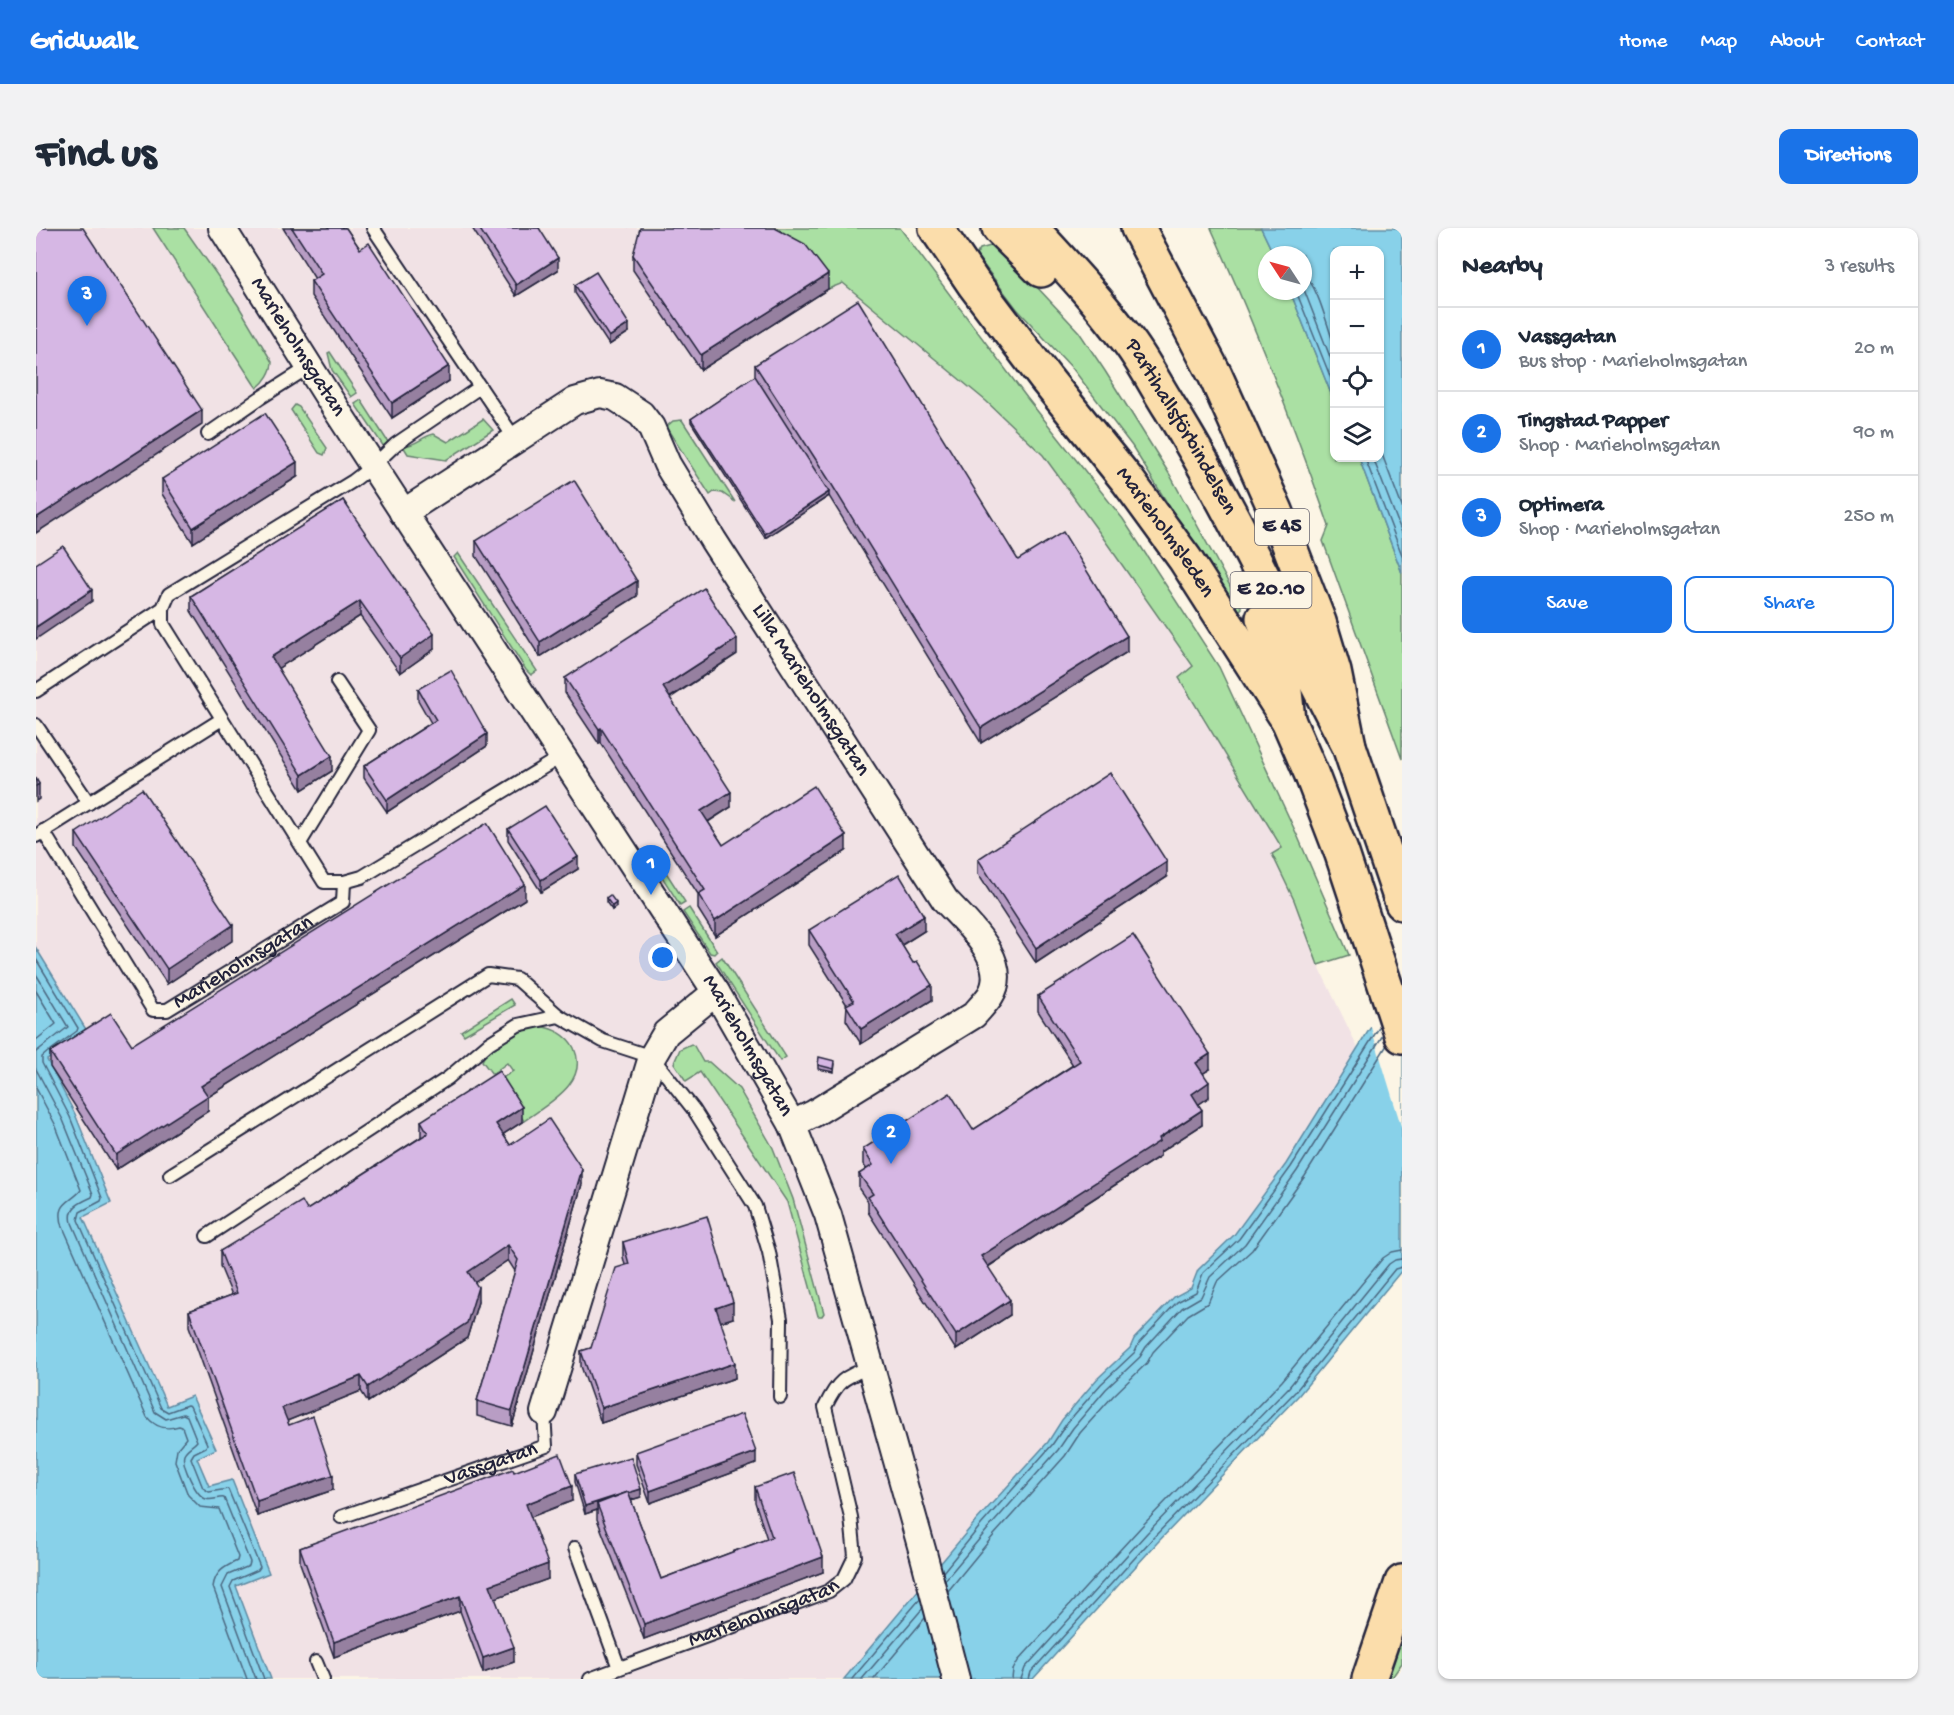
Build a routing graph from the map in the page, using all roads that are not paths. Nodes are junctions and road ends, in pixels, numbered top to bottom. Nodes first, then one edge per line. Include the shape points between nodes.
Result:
1 (222, 228) edge
2 (373, 228) edge
3 (936, 228) edge
4 (999, 228) edge
5 (1031, 228) edge
6 (1138, 228) edge
7 (1068, 282) junction
8 (309, 367) junction
9 (480, 387) junction
10 (208, 434) dead end
11 (515, 440) junction
12 (374, 465) junction
13 (403, 513) junction
14 (163, 608) junction
15 (337, 681) dead end
16 (36, 691) edge
17 (222, 719) junction
18 (1288, 720) junction
19 (36, 725) edge
20 (1349, 746) junction
21 (562, 756) junction
22 (88, 803) junction
23 (40, 833) edge
24 (300, 843) junction
25 (344, 882) junction
26 (1402, 903) edge
27 (716, 992) junction
28 (558, 1016) junction
29 (1402, 1036) edge
30 (652, 1057) junction
31 (792, 1124) junction
32 (170, 1174) dead end
33 (207, 1236) dead end
34 (870, 1367) junction
35 (780, 1397) dead end
36 (544, 1412) joint
37 (341, 1517) dead end
38 (575, 1548) dead end
39 (1402, 1582) edge
40 (316, 1662) dead end
41 (619, 1668) junction
42 (323, 1679) edge
43 (590, 1679) edge
44 (956, 1679) edge
45 (1369, 1679) edge

1 - 8 street, Marieholmsgatan
2 - 9 lane
3 - 18 highway, Marieholmsleden / E 45 via 981,293 1179,551
4 - 7 highway, Partihallsförbindelsen / E 45
5 - 7 highway, Partihallsförbindelsen / E 20.10
6 - 20 highway, E 45 via 1215,375 1276,511 1319,622
7 - 18 highway, Partihallsförbindelsen / E 45 via 1172,447 1267,624 1283,672
7 - 20 highway, Partihallsförbindelsen / E 20.10 via 1130,343 1188,438 1272,590
8 - 10 lane
8 - 12 street, Marieholmsgatan
9 - 11 lane
9 - 12 lane via 396,444
11 - 13 street, Lilla Marieholmsgatan
11 - 31 street, Lilla Marieholmsgatan via 575,401 600,394 615,397 641,414 713,540 945,900 994,962 991,995 974,1015
12 - 13 street, Marieholmsgatan
12 - 14 lane via 169,594
13 - 21 street, Marieholmsgatan
14 - 16 lane
14 - 17 lane via 163,624
15 - 24 lane via 369,730
17 - 22 lane, Marieholmsgatan
17 - 24 lane
18 - 29 highway, Marieholmsleden / E 45 via 1342,854
19 - 22 lane
20 - 26 highway, E 45
21 - 25 lane via 362,878
21 - 27 street, Marieholmsgatan
22 - 23 lane, Marieholmsgatan
23 - 25 lane, Marieholmsgatan via 153,1010 167,1010 343,902
24 - 25 lane via 324,882
27 - 30 street, Vassgatan via 666,1033
27 - 31 street, Marieholmsgatan
28 - 30 lane via 603,1041
28 - 32 lane via 517,979 488,975
28 - 33 lane via 518,1024 448,1078
30 - 35 lane via 694,1110 755,1206 769,1252 781,1318
30 - 36 street, Vassgatan
31 - 34 street, Marieholmsgatan via 828,1215
34 - 41 lane, Marieholmsgatan via 835,1386 825,1407 851,1517 855,1556 844,1579 829,1591
34 - 44 street, Marieholmsgatan
36 - 37 lane, Vassgatan via 546,1446
38 - 41 lane
39 - 45 highway
40 - 42 lane
41 - 43 lane, Marieholmsgatan

